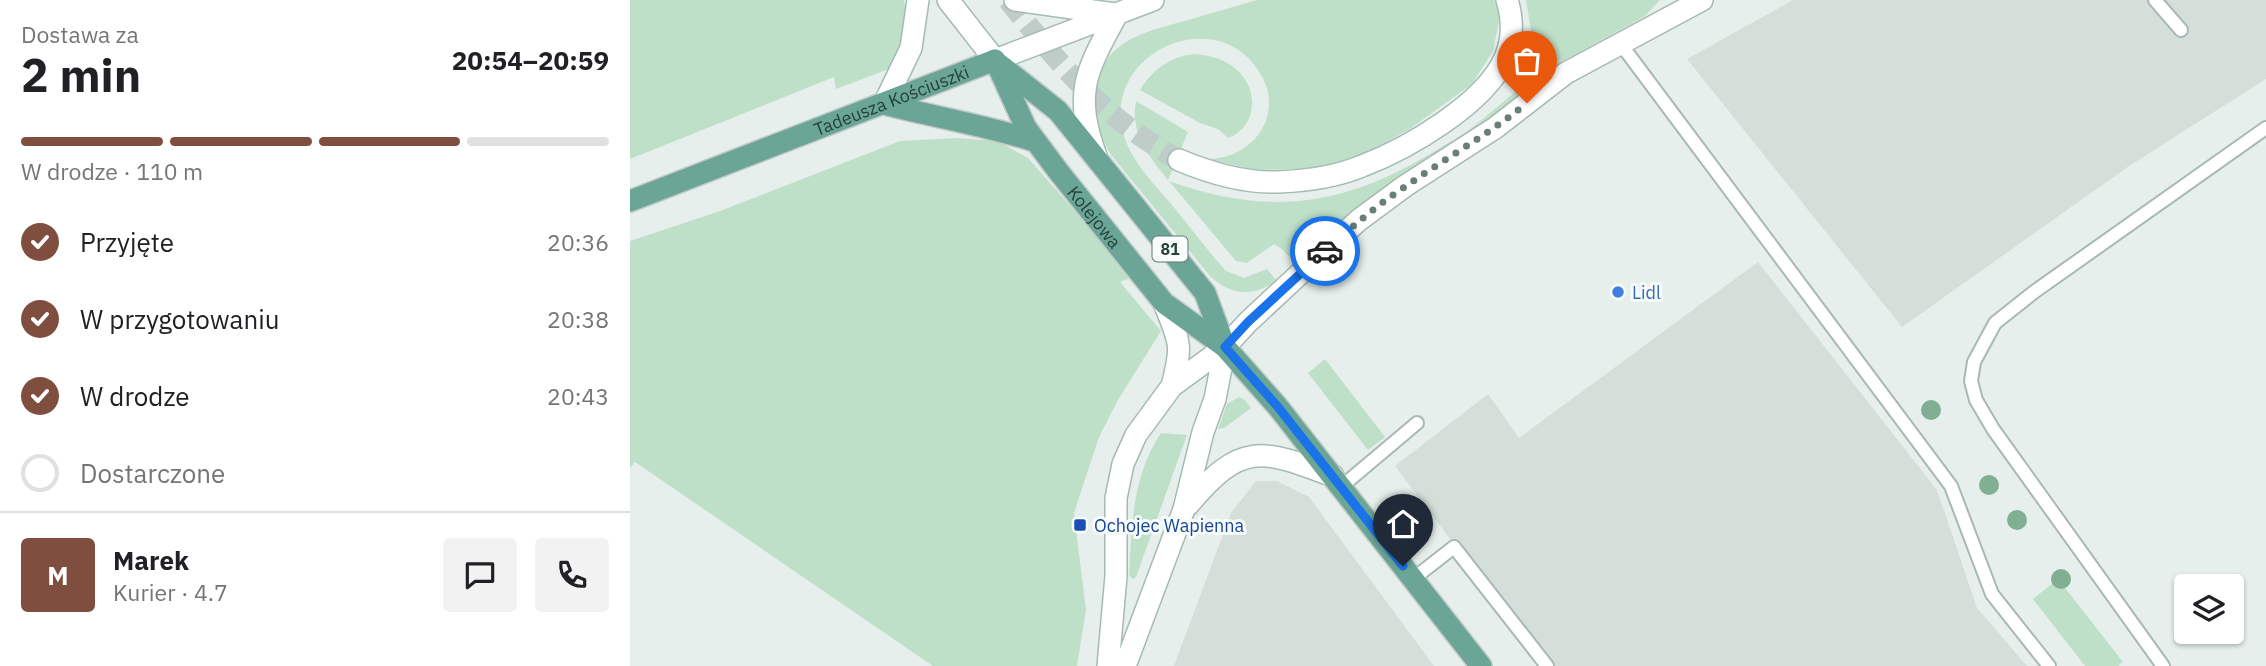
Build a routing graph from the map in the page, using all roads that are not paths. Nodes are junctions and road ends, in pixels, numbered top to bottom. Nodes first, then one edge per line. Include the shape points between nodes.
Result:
1 (918, 0) edge
2 (948, 0) edge
3 (1015, 0) edge
4 (1153, 0) edge
5 (1507, 0) edge
6 (2155, 0) edge
7 (1694, 2) edge
8 (1117, 14) junction
9 (2181, 30) dead end
10 (1620, 43) junction
11 (995, 61) junction
12 (884, 104) junction
13 (2266, 128) edge
14 (1034, 141) junction
15 (1179, 160) tunnel mouth
16 (1098, 161) junction
17 (630, 201) edge
18 (1164, 303) junction
19 (1225, 347) junction
20 (1172, 386) junction
21 (1418, 423) dead end
22 (1337, 482) junction
23 (1184, 509) junction
24 (1413, 579) junction
25 (1108, 666) edge
26 (1125, 666) edge
27 (1481, 666) edge
28 (1546, 666) edge
29 (2049, 666) edge
30 (2163, 666) edge

1 - 12 street via 911,48
2 - 11 street, Kolejowa
3 - 8 street
4 - 8 street, Tadeusza Kościuszki
5 - 15 street via 1510,42 1487,85 1446,119 1383,156 1342,173 1277,182 1236,178
6 - 9 lane
7 - 10 street
8 - 11 street, Tadeusza Kościuszki
8 - 16 street via 1094,56 1083,95 1087,131
10 - 19 street via 1566,73 1495,128 1359,220
10 - 29 lane via 1951,486 1992,594
11 - 12 main road, Tadeusza Kościuszki
11 - 14 main road, Kolejowa / 81
11 - 16 main road, Kolejowa / 81 via 1058,111
12 - 14 main road
12 - 17 main road, Tadeusza Kościuszki
13 - 30 lane via 1995,323 1974,362 1971,381 1976,400 1993,429
14 - 18 main road, Kolejowa / 81
16 - 19 main road, Kolejowa / 81 via 1205,293
18 - 19 main road, Kolejowa / 81
18 - 20 street via 1179,340
19 - 20 street
19 - 22 main road, Kolejowa / 81
19 - 23 street
20 - 25 street via 1136,435 1118,481
21 - 22 lane
22 - 23 street via 1292,460 1271,456 1236,460 1208,481
22 - 24 main road, Kolejowa / 81
23 - 26 street
24 - 27 main road, Kolejowa / 81
24 - 28 lane via 1454,547

